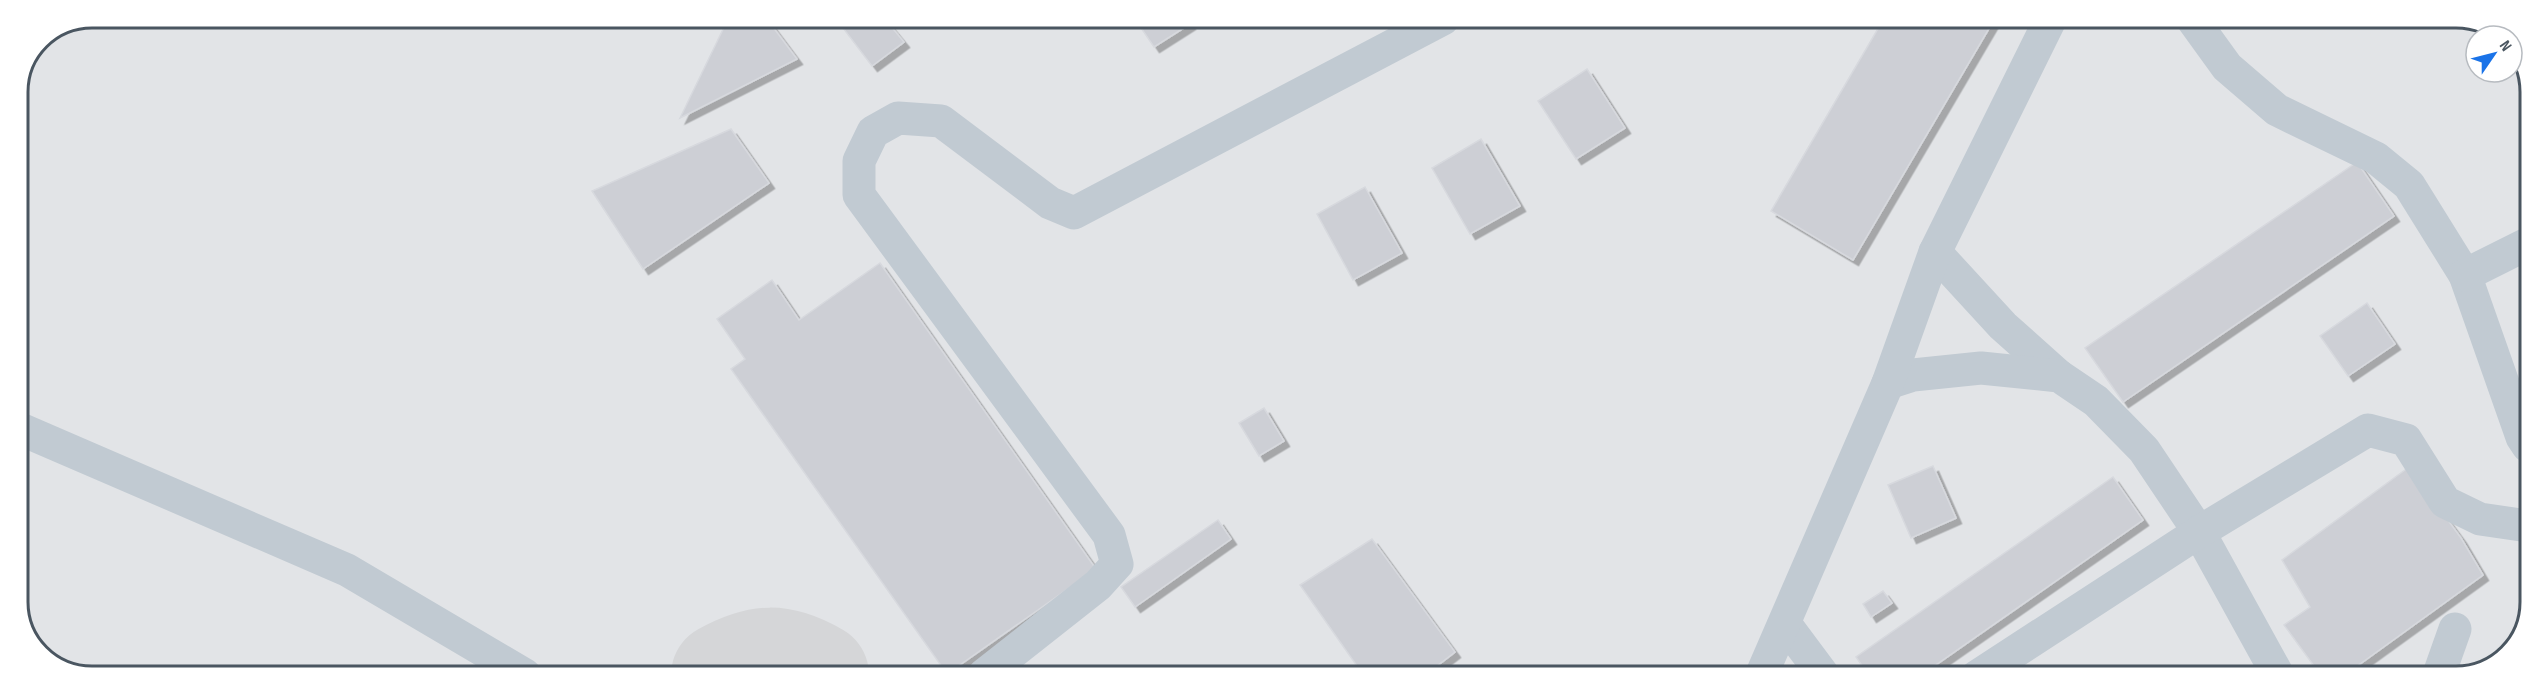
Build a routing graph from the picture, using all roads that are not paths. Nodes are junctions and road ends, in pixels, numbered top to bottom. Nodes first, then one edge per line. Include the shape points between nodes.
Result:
1 (1426, 28) edge
2 (2046, 28) edge
3 (2199, 28) edge
4 (2519, 248) edge
5 (1935, 252) junction
6 (2465, 275) junction
7 (2059, 376) junction
8 (1888, 384) junction
9 (2520, 430) edge
10 (29, 433) edge
11 (2520, 525) edge
12 (2199, 532) junction
13 (1786, 625) junction
14 (2455, 629) dead end
15 (510, 666) edge
16 (995, 666) edge
17 (1766, 666) edge
18 (1817, 666) edge
19 (1991, 666) edge
20 (2273, 666) edge
21 (2442, 666) edge

1 - 16 lane via 1074,213 1050,203 941,121 898,118 873,132 859,160 859,195 1109,535 1117,564 1098,585
2 - 5 lane
3 - 6 lane via 2228,67 2277,110 2376,158 2409,185
4 - 6 lane
5 - 7 lane via 2003,326
5 - 8 lane
6 - 9 lane
7 - 8 lane via 1981,368 1913,375
7 - 12 lane via 2097,401 2144,450
8 - 13 lane
10 - 15 lane via 347,570
11 - 12 lane via 2480,519 2445,502 2406,440 2368,430
12 - 19 lane
12 - 20 lane
13 - 17 lane
13 - 18 lane
14 - 21 lane

